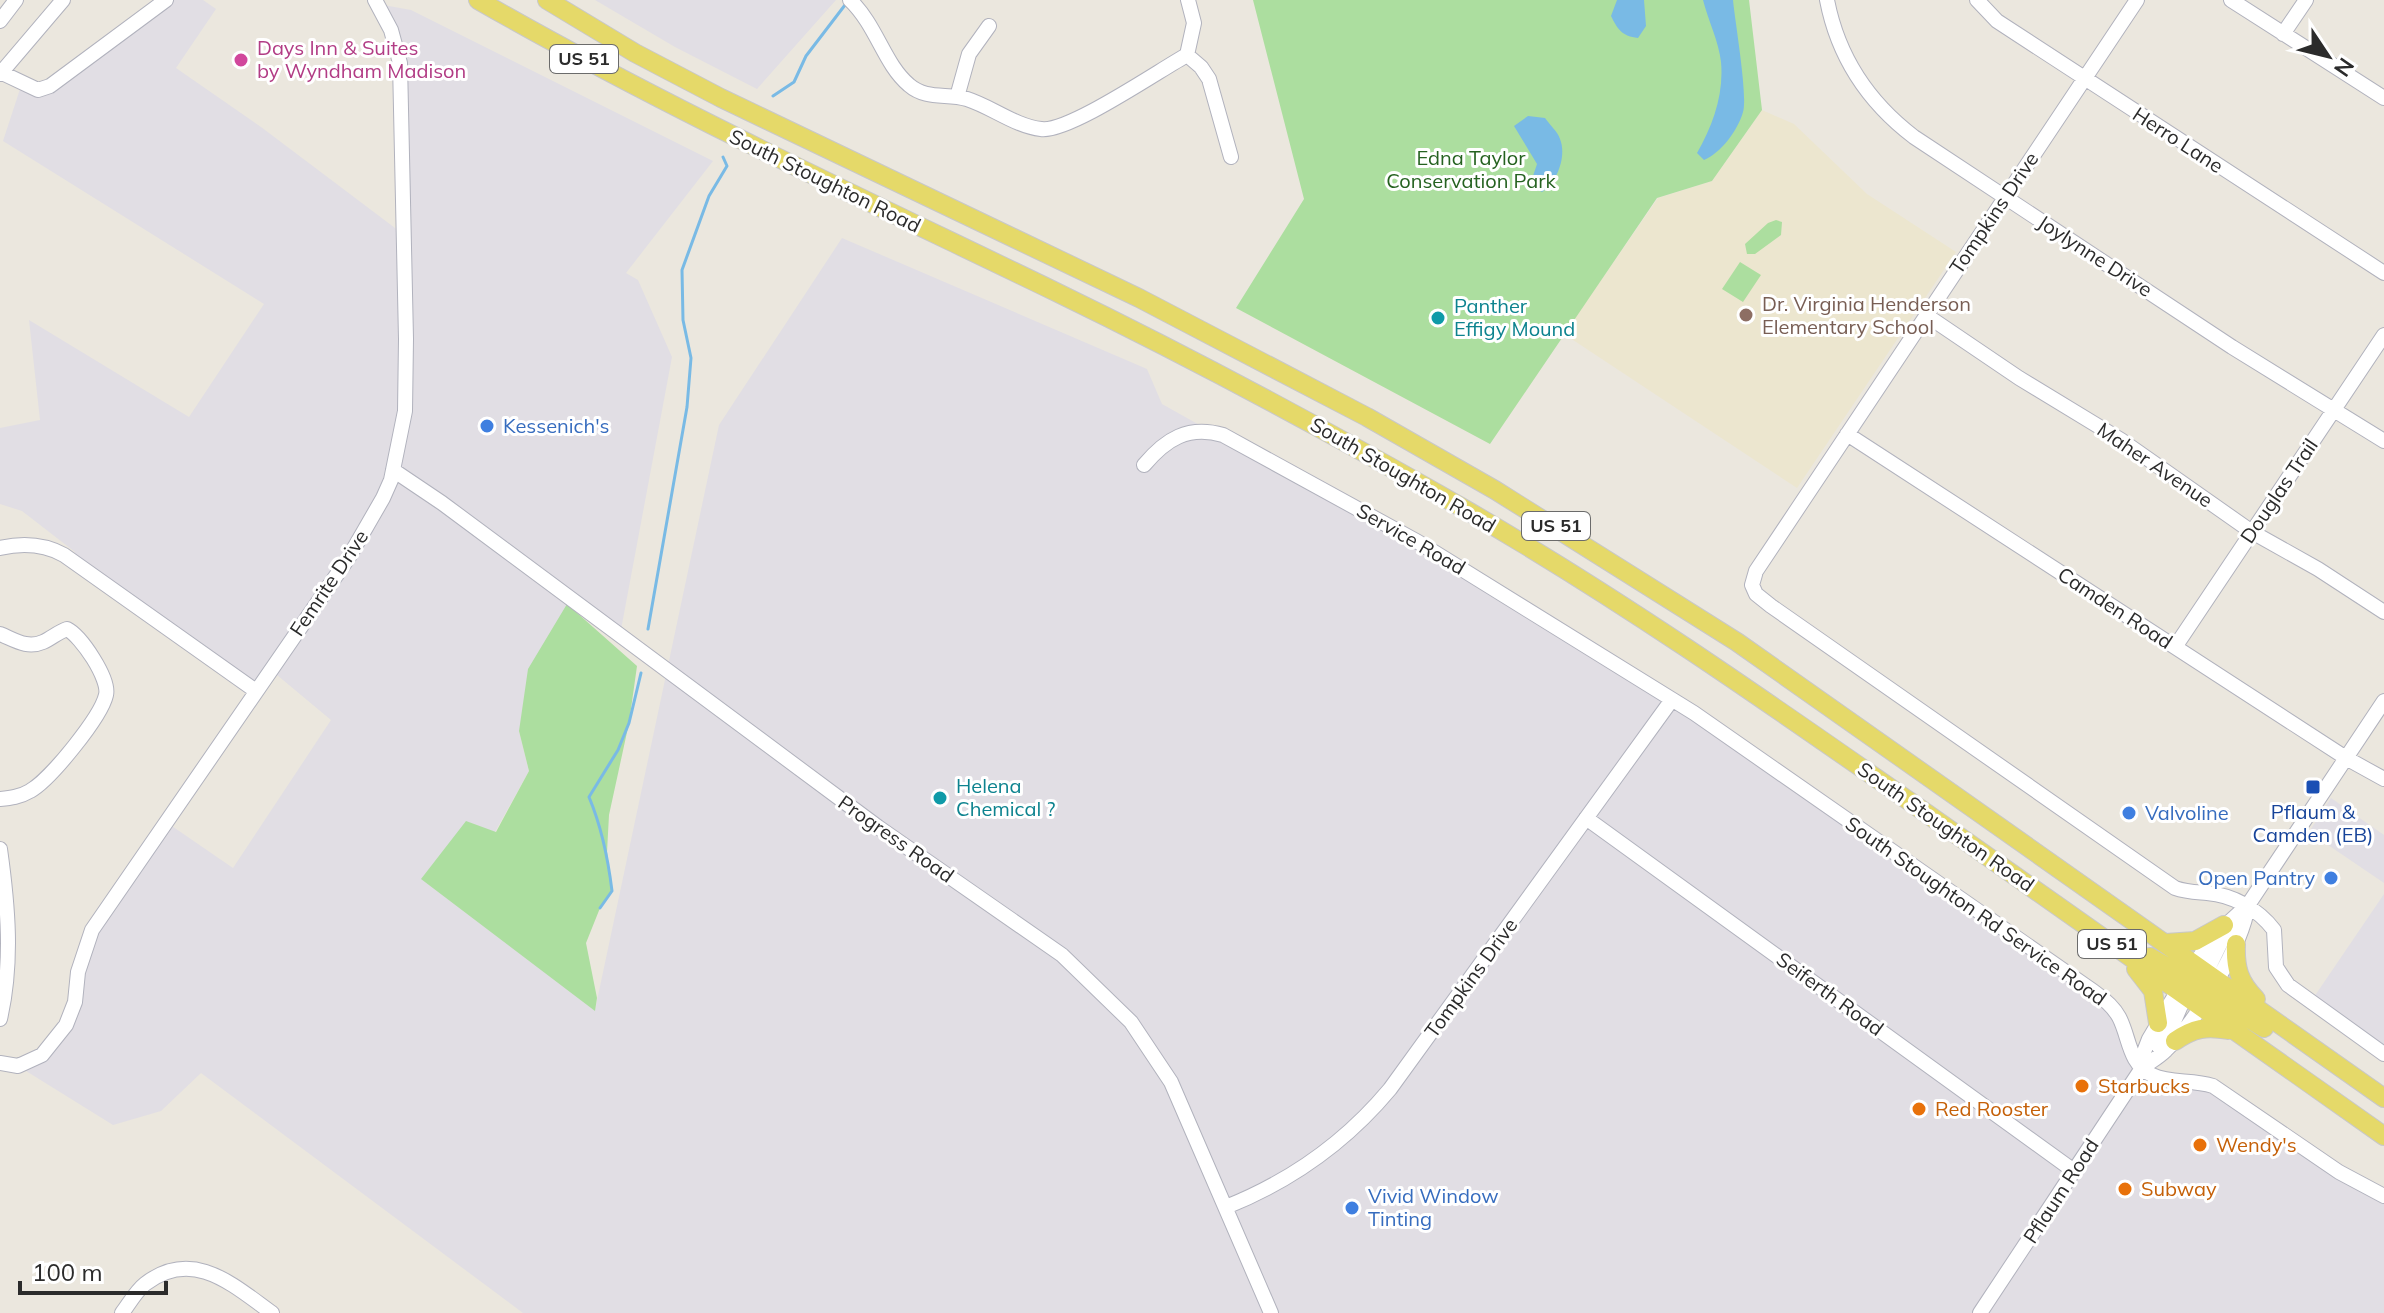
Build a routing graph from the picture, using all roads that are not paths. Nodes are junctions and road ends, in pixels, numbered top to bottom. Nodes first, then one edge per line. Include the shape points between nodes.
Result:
1 (16, 0) edge
2 (63, 0) edge
3 (166, 0) edge
4 (478, 0) edge
5 (547, 0) edge
6 (558, 0) edge
7 (850, 0) edge
8 (1188, 0) edge
9 (1827, 0) edge
10 (1977, 0) edge
11 (2137, 0) edge
12 (2231, 0) edge
13 (2306, 0) edge
14 (376, 2) edge
15 (574, 16) junction
16 (0, 21) edge
17 (989, 26) dead end
18 (2283, 34) junction
19 (1187, 55) junction
20 (0, 72) edge
21 (2084, 79) junction
22 (957, 97) junction
23 (2384, 98) edge
24 (1231, 157) dead end
25 (2004, 197) junction
26 (2384, 273) edge
27 (1926, 315) junction
28 (2384, 335) edge
29 (2333, 409) junction
30 (1847, 434) junction
31 (2384, 441) edge
32 (1144, 465) dead end
33 (393, 470) junction
34 (2252, 532) junction
35 (0, 548) edge
36 (2384, 612) edge
37 (0, 634) edge
38 (2175, 647) junction
39 (256, 691) junction
40 (1671, 701) junction
41 (2384, 701) edge
42 (2346, 758) junction
43 (2384, 779) edge
44 (0, 799) edge
45 (1586, 818) junction
46 (0, 849) edge
47 (2047, 898) junction
48 (2248, 905) junction
49 (2224, 925) junction
50 (2166, 943) junction
51 (2236, 944) junction
52 (2129, 956) junction
53 (2196, 985) junction
54 (2266, 1015) junction
55 (0, 1019) edge
56 (2158, 1023) junction
57 (2233, 1031) junction
58 (2175, 1041) junction
59 (2384, 1054) edge
60 (0, 1063) edge
61 (2142, 1068) junction
62 (2367, 1087) junction
63 (2384, 1098) edge
64 (2384, 1136) edge
65 (2074, 1171) junction
66 (2384, 1196) edge
67 (1226, 1207) junction
68 (122, 1313) edge
69 (272, 1313) edge
70 (1271, 1313) edge
71 (1980, 1313) edge

1 - 16 street
2 - 20 street
3 - 20 street via 50,86 38,90
4 - 47 main road, South Stoughton Road / US 51 via 748,143 1234,382 1469,512 1676,640
5 - 15 main road, South Stoughton Road / US 51
6 - 15 main road
7 - 22 street via 908,85 924,94
8 - 19 street via 1194,23
9 - 25 street, Joylynne Drive via 1836,40 1884,113
10 - 21 street, Herro Lane via 1997,21
11 - 21 street, Tompkins Drive
12 - 18 street
13 - 18 street
14 - 33 street, Femrite Drive via 400,63 405,411
15 - 50 main road, South Stoughton Road / US 51 via 743,110 1139,298 1434,454 1718,630
17 - 22 street via 969,54
18 - 23 street
19 - 22 street via 1070,123 1044,130
19 - 24 street via 1209,79
21 - 25 street, Tompkins Drive
21 - 26 street, Herro Lane
25 - 27 street, Tompkins Drive
25 - 29 street, Joylynne Drive
27 - 30 street, Tompkins Drive
27 - 34 street, Maher Avenue
28 - 29 street, Douglas Trail
29 - 31 street, Joylynne Drive
29 - 34 street, Douglas Trail
30 - 38 street, Camden Road
30 - 48 street, Tompkins Drive via 1756,571 1752,588 2175,888
32 - 40 street, Service Road via 1184,433 1223,435 1440,555
33 - 39 street, Femrite Drive via 356,545
33 - 67 street, Progress Road via 1075,966 1118,1007 1155,1056 1190,1120
34 - 36 street, Maher Avenue
34 - 38 street, Douglas Trail
35 - 39 street via 37,545 64,555
37 - 44 street via 29,645 67,629 84,643 106,684 98,712 50,775 30,791
38 - 42 street, Camden Road
39 - 60 street, Femrite Drive via 92,930 66,1025 42,1055 18,1066
40 - 45 street, Tompkins Drive
40 - 61 street, South Stoughton Rd Service Road via 2102,998 2118,1015 2133,1058
41 - 42 street, Pflaum Road
42 - 43 street, Camden Road
42 - 48 street, Pflaum Road
45 - 65 street, Seiferth Road
45 - 67 street, Tompkins Drive via 1369,1115 1291,1176
46 - 55 street via 9,954
47 - 52 main road, South Stoughton Road / US 51
47 - 53 main road
48 - 49 street, Pflaum Road
48 - 51 street, Pflaum Road
48 - 53 street
48 - 59 street via 2274,930 2276,967 2288,985
49 - 50 main road via 2195,941
49 - 53 street, Pflaum Road
50 - 53 main road, South Stoughton Road / US 51
51 - 53 street, Pflaum Road
51 - 54 main road via 2239,978
52 - 53 main road, South Stoughton Road / US 51
52 - 56 main road via 2153,991
53 - 54 main road, South Stoughton Road / US 51
53 - 56 street, Pflaum Road
53 - 57 main road, South Stoughton Road / US 51
53 - 58 street, Pflaum Road
53 - 61 street via 2166,1039
53 - 62 main road
54 - 62 main road, South Stoughton Road / US 51
56 - 61 street, Pflaum Road via 2143,1053
57 - 58 main road via 2201,1027
57 - 64 main road, South Stoughton Road / US 51
58 - 61 street, Pflaum Road
61 - 65 street, Pflaum Road
61 - 66 street via 2164,1079 2213,1086 2339,1172
62 - 63 main road, South Stoughton Road / US 51
65 - 71 street, Pflaum Road
67 - 70 street, Progress Road
68 - 69 street via 143,1285 168,1271 188,1269 217,1274

